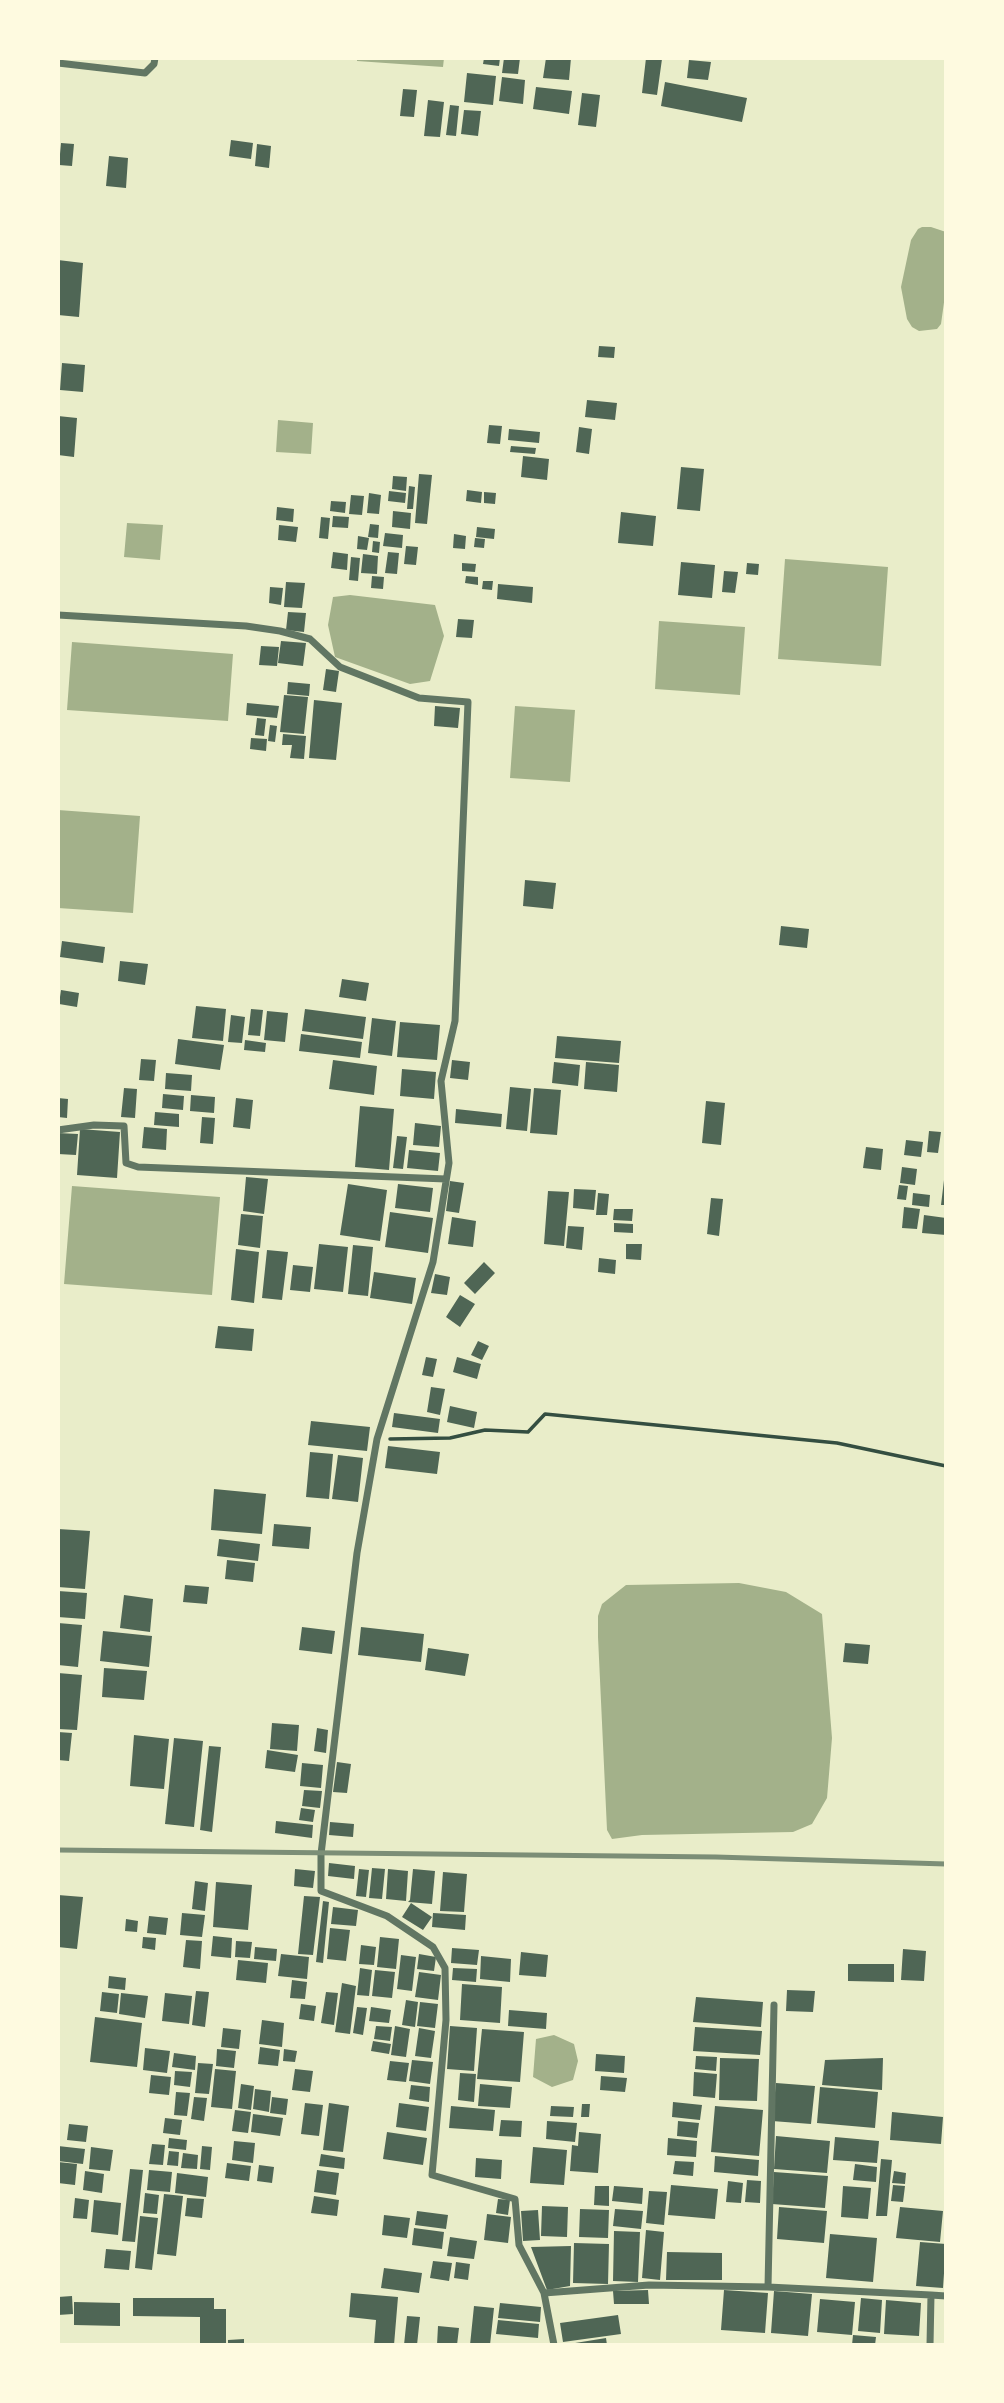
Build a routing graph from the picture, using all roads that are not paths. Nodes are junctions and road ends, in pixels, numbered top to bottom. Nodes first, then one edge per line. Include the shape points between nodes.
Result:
1 (155, 58) edge
2 (58, 63) edge
3 (58, 615) edge
4 (58, 1130) edge
5 (446, 1179) junction
6 (774, 2005) dead end
7 (768, 2287) junction
8 (544, 2293) junction
9 (931, 2295) junction
10 (946, 2296) edge
11 (554, 2345) edge
12 (930, 2345) edge

1 - 2 street via 145,73
3 - 5 street via 246,626 288,633 310,639 340,667 357,675 419,698 468,702 454,1021 441,1080 449,1163
4 - 5 street via 124,1126 126,1163 138,1167
5 - 8 street via 433,1262 377,1439 356,1567 321,1854 321,1891 387,1916 433,1947 445,1968 446,2020 432,2175 514,2199 519,2245
6 - 7 street
7 - 8 street via 649,2286
7 - 9 street
8 - 11 street
9 - 10 street
9 - 12 street

